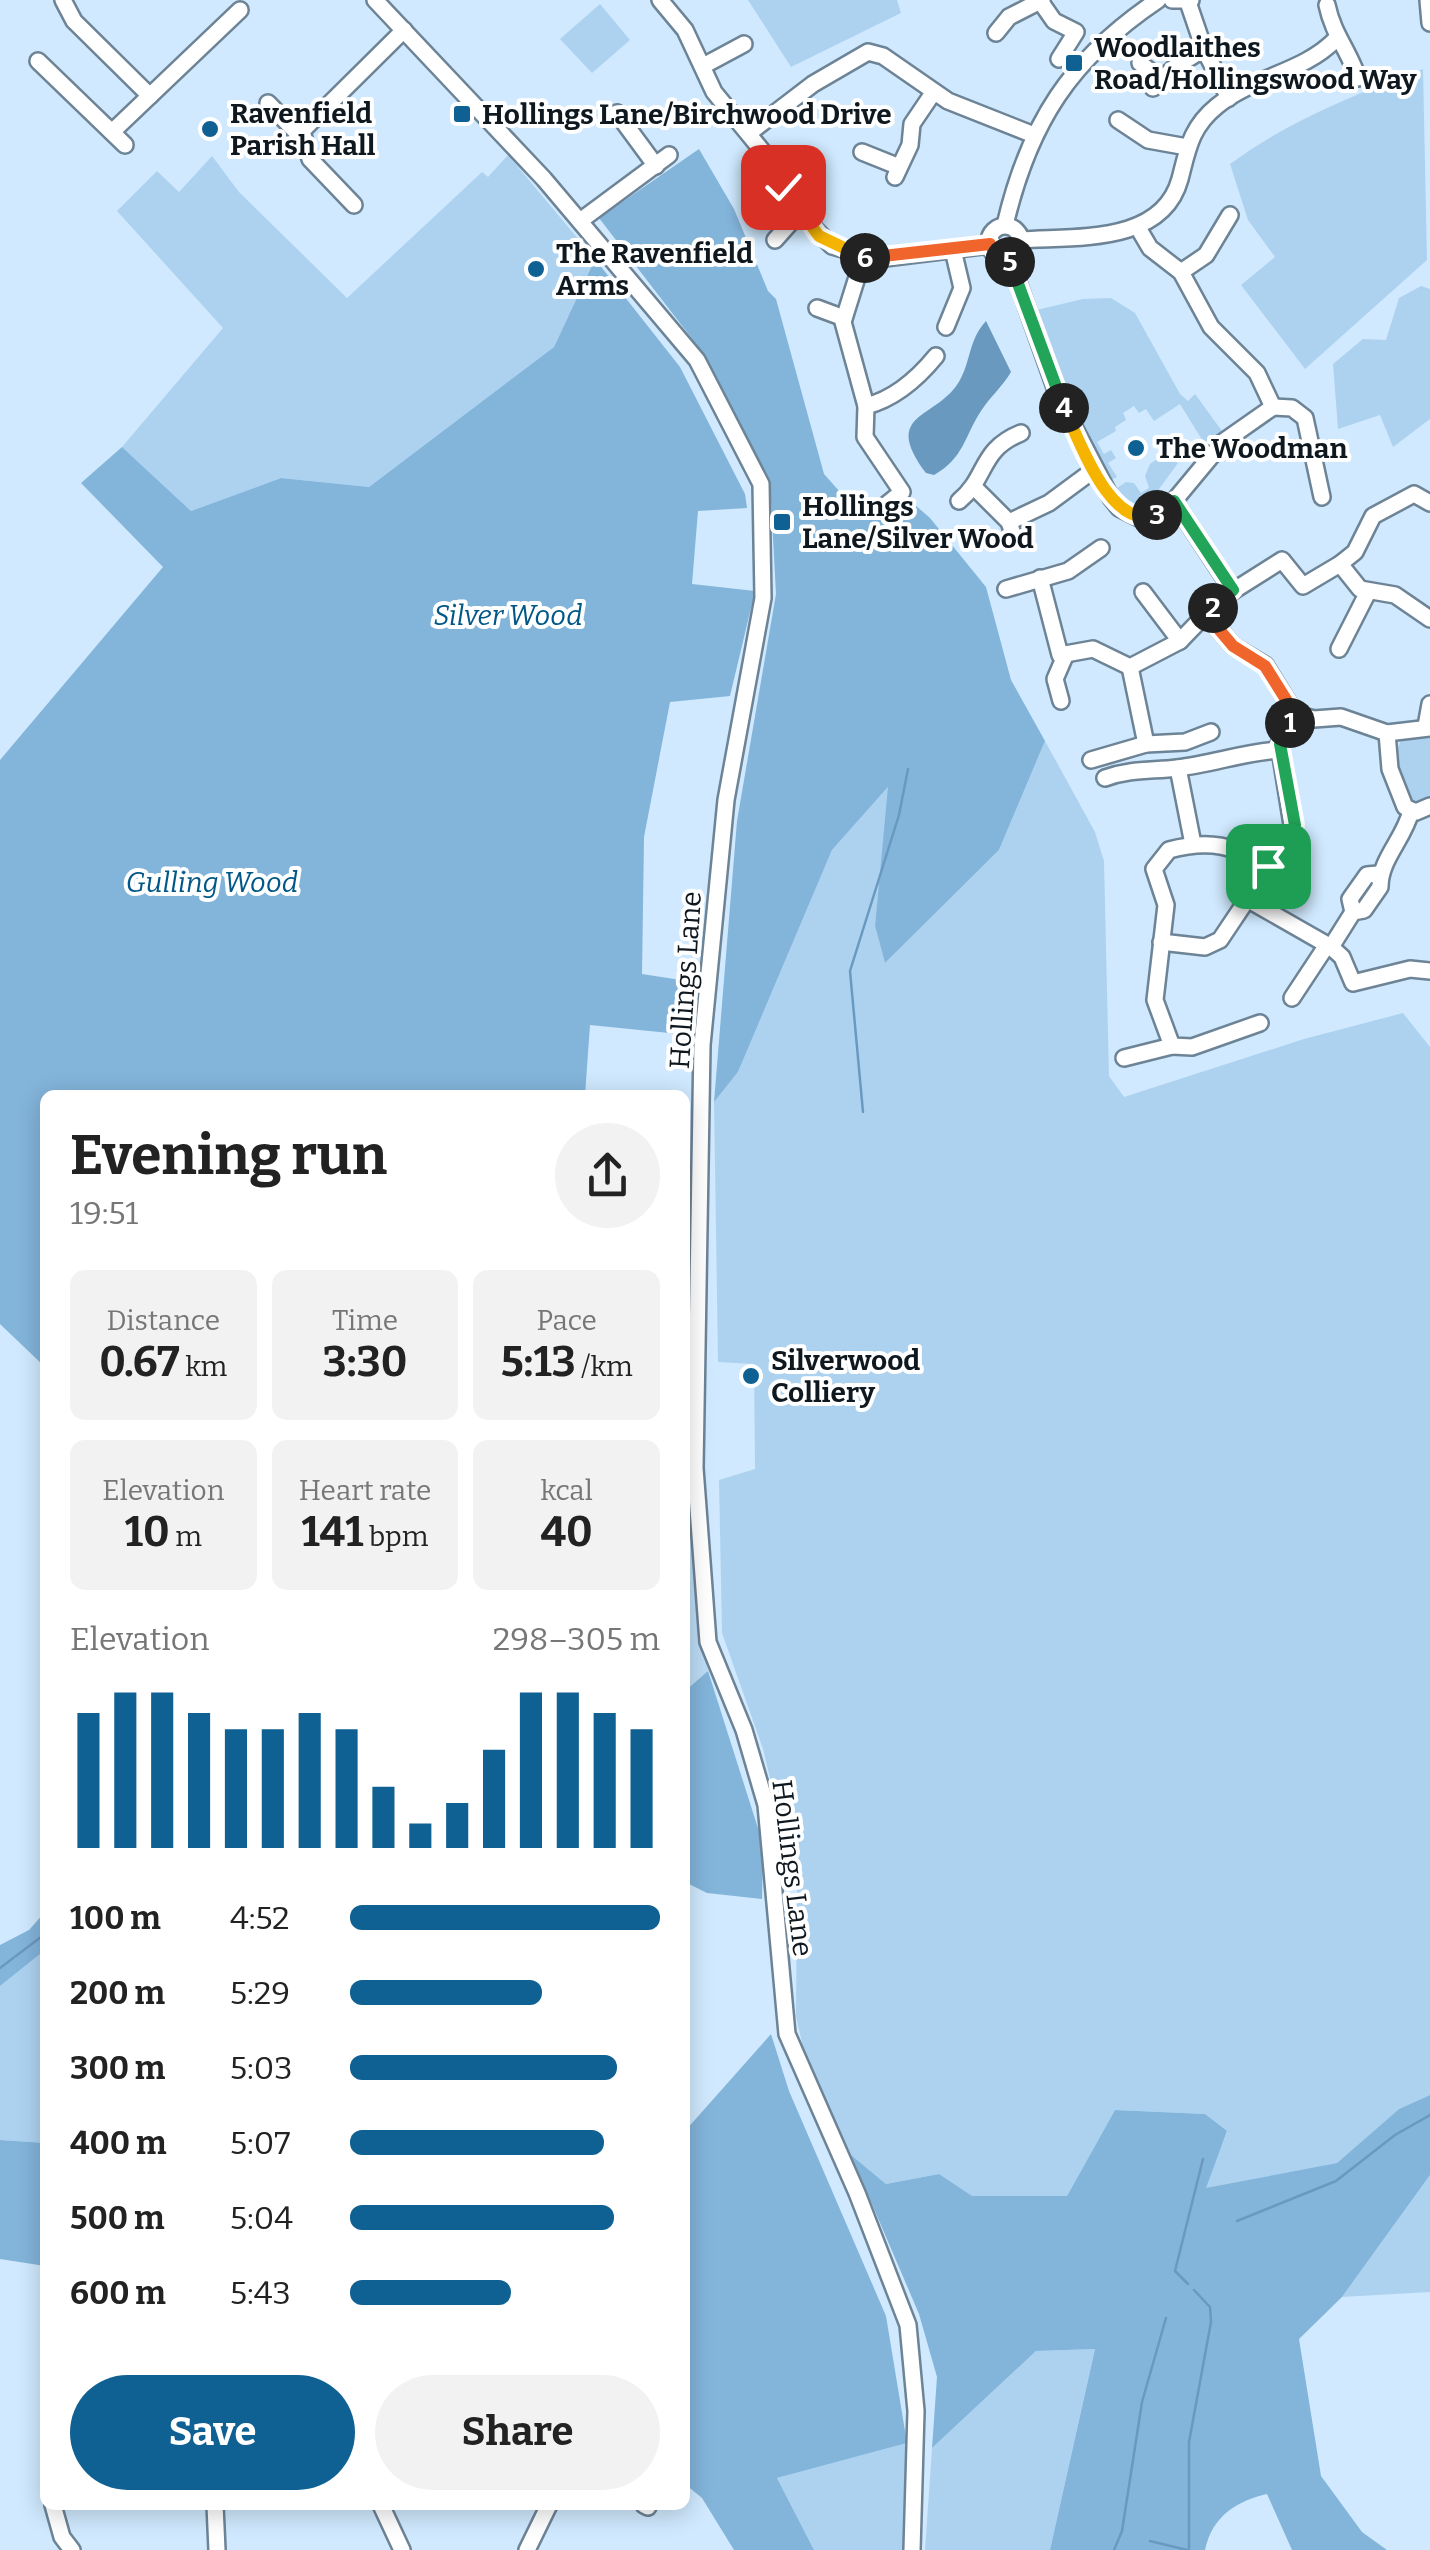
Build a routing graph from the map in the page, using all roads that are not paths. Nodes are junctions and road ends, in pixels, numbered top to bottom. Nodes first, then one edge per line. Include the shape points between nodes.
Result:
1 (63, 0) edge
2 (375, 0) edge
3 (660, 0) edge
4 (1158, 0) edge
5 (1428, 0) edge
6 (1041, 1) edge
7 (1184, 1) edge
8 (1327, 5) dead end
9 (240, 10) dead end
10 (1430, 12) edge
11 (1430, 23) edge
12 (404, 30) junction
13 (996, 33) dead end
14 (1336, 39) junction
15 (744, 44) dead end
16 (1204, 49) junction
17 (1059, 59) dead end
18 (38, 61) dead end
19 (1140, 63) dead end
20 (702, 66) junction
21 (1358, 78) dead end
22 (68, 90) junction
23 (934, 93) junction
24 (150, 96) junction
25 (624, 96) dead end
26 (1229, 98) junction
27 (54, 104) dead end
28 (268, 104) dead end
29 (1118, 120) dead end
30 (112, 132) junction
31 (750, 133) junction
32 (1034, 135) junction
33 (302, 138) junction
34 (125, 145) dead end
35 (1187, 147) junction
36 (862, 152) dead end
37 (354, 205) dead end
38 (799, 213) junction
39 (1230, 216) dead end
40 (580, 221) junction
41 (1005, 226) junction
42 (1137, 226) junction
43 (775, 240) dead end
44 (1021, 240) junction
45 (990, 244) junction
46 (954, 250) junction
47 (863, 258) junction
48 (1009, 258) junction
49 (1181, 272) junction
50 (817, 308) dead end
51 (844, 318) junction
52 (946, 326) dead end
53 (936, 356) dead end
54 (866, 406) junction
55 (1273, 407) junction
56 (1022, 433) dead end
57 (1095, 469) junction
58 (974, 487) junction
59 (1322, 497) dead end
60 (959, 501) dead end
61 (1174, 501) junction
62 (1430, 503) edge
63 (882, 508) dead end
64 (1100, 548) dead end
65 (1340, 564) junction
66 (1040, 578) junction
67 (1006, 590) dead end
68 (1233, 590) junction
69 (1143, 592) dead end
70 (1368, 592) junction
71 (1430, 597) edge
72 (1206, 614) junction
73 (1425, 615) edge
74 (1180, 641) junction
75 (1339, 649) dead end
76 (1065, 656) junction
77 (1130, 667) junction
78 (1061, 701) dead end
79 (1430, 704) edge
80 (1295, 714) junction
81 (1428, 727) edge
82 (1211, 732) dead end
83 (1387, 733) junction
84 (1146, 744) junction
85 (1280, 750) junction
86 (1091, 760) dead end
87 (1178, 768) junction
88 (1106, 778) dead end
89 (1430, 806) edge
90 (1411, 811) junction
91 (1193, 844) junction
92 (1268, 866) junction
93 (1248, 900) junction
94 (1161, 942) junction
95 (1329, 946) junction
96 (1430, 971) edge
97 (1292, 998) dead end
98 (1260, 1024) dead end
99 (1172, 1046) junction
100 (1124, 1058) dead end
101 (54, 2510) edge
102 (215, 2510) edge
103 (383, 2510) edge
104 (546, 2510) edge
105 (531, 2548) edge
106 (72, 2550) edge
107 (217, 2550) edge
108 (402, 2550) edge
109 (912, 2550) edge

1 - 24 street via 74,21
2 - 12 street, Hollings Lane
3 - 20 street
4 - 32 street via 1100,41
5 - 10 street
6 - 13 street via 1009,17
6 - 17 street via 1054,22 1076,32
7 - 16 street
8 - 14 street
9 - 24 street
10 - 11 street
12 - 33 street via 305,126
12 - 40 street, Hollings Lane
14 - 21 street
14 - 26 street via 1312,61
15 - 20 street
16 - 19 street via 1157,84
16 - 26 street
18 - 22 street
20 - 31 street via 714,92
22 - 27 street
22 - 30 street
23 - 31 street via 868,52 812,84
23 - 32 street
23 - 36 street via 912,124 896,172
24 - 30 street
25 - 40 street via 614,114 663,160
26 - 35 street via 1196,126
28 - 33 street
29 - 35 street via 1148,140
30 - 34 street
31 - 38 street
32 - 41 street
33 - 37 street via 310,159
35 - 42 street via 1175,194
38 - 43 street
38 - 47 street via 832,246
39 - 49 street via 1211,249
40 - 109 street, Hollings Lane via 697,360 761,484 763,598 726,800 702,1045 695,1468 708,1642 766,1804 784,2016 908,2325 917,2447
41 - 44 street
41 - 45 street via 992,232
42 - 44 street
42 - 49 street via 1150,248
44 - 48 street
45 - 46 street
45 - 48 street via 996,255
46 - 47 street
46 - 52 street via 962,288
47 - 51 street
48 - 57 street via 1060,400
49 - 55 street via 1210,327 1257,373
50 - 51 street
51 - 54 street
53 - 54 street via 911,382
54 - 63 street via 860,444 902,492
55 - 59 street via 1292,408 1304,418
55 - 61 street via 1222,442
56 - 58 street via 992,449
57 - 58 street via 1011,528
57 - 61 street via 1128,515 1152,517
58 - 60 street
61 - 68 street
62 - 65 street via 1414,494 1373,516 1355,552
64 - 66 street via 1068,572
65 - 68 street via 1303,586 1280,560
65 - 70 street
66 - 67 street
66 - 76 street via 1057,651
68 - 72 street
69 - 74 street
70 - 73 street via 1396,595
70 - 75 street
71 - 73 street
72 - 74 street
72 - 80 street via 1233,646 1265,666
74 - 77 street
76 - 77 street via 1093,649
76 - 78 street via 1056,676
77 - 84 street
79 - 81 street
80 - 83 street via 1341,717
80 - 85 street
81 - 83 street
82 - 84 street via 1185,742
83 - 90 street via 1390,769
84 - 86 street
85 - 87 street
85 - 92 street via 1295,825
87 - 88 street
87 - 91 street
89 - 90 street
90 - 95 street via 1378,874 1367,875 1350,899 1353,912
91 - 92 street via 1238,848
91 - 94 street via 1164,853 1154,869 1166,905
92 - 93 street
93 - 94 street via 1214,945
93 - 95 street
94 - 99 street via 1155,1000
95 - 96 street via 1356,984 1410,969
95 - 97 street
98 - 99 street via 1192,1047
99 - 100 street
101 - 106 street
102 - 107 street
103 - 108 street
104 - 105 street

